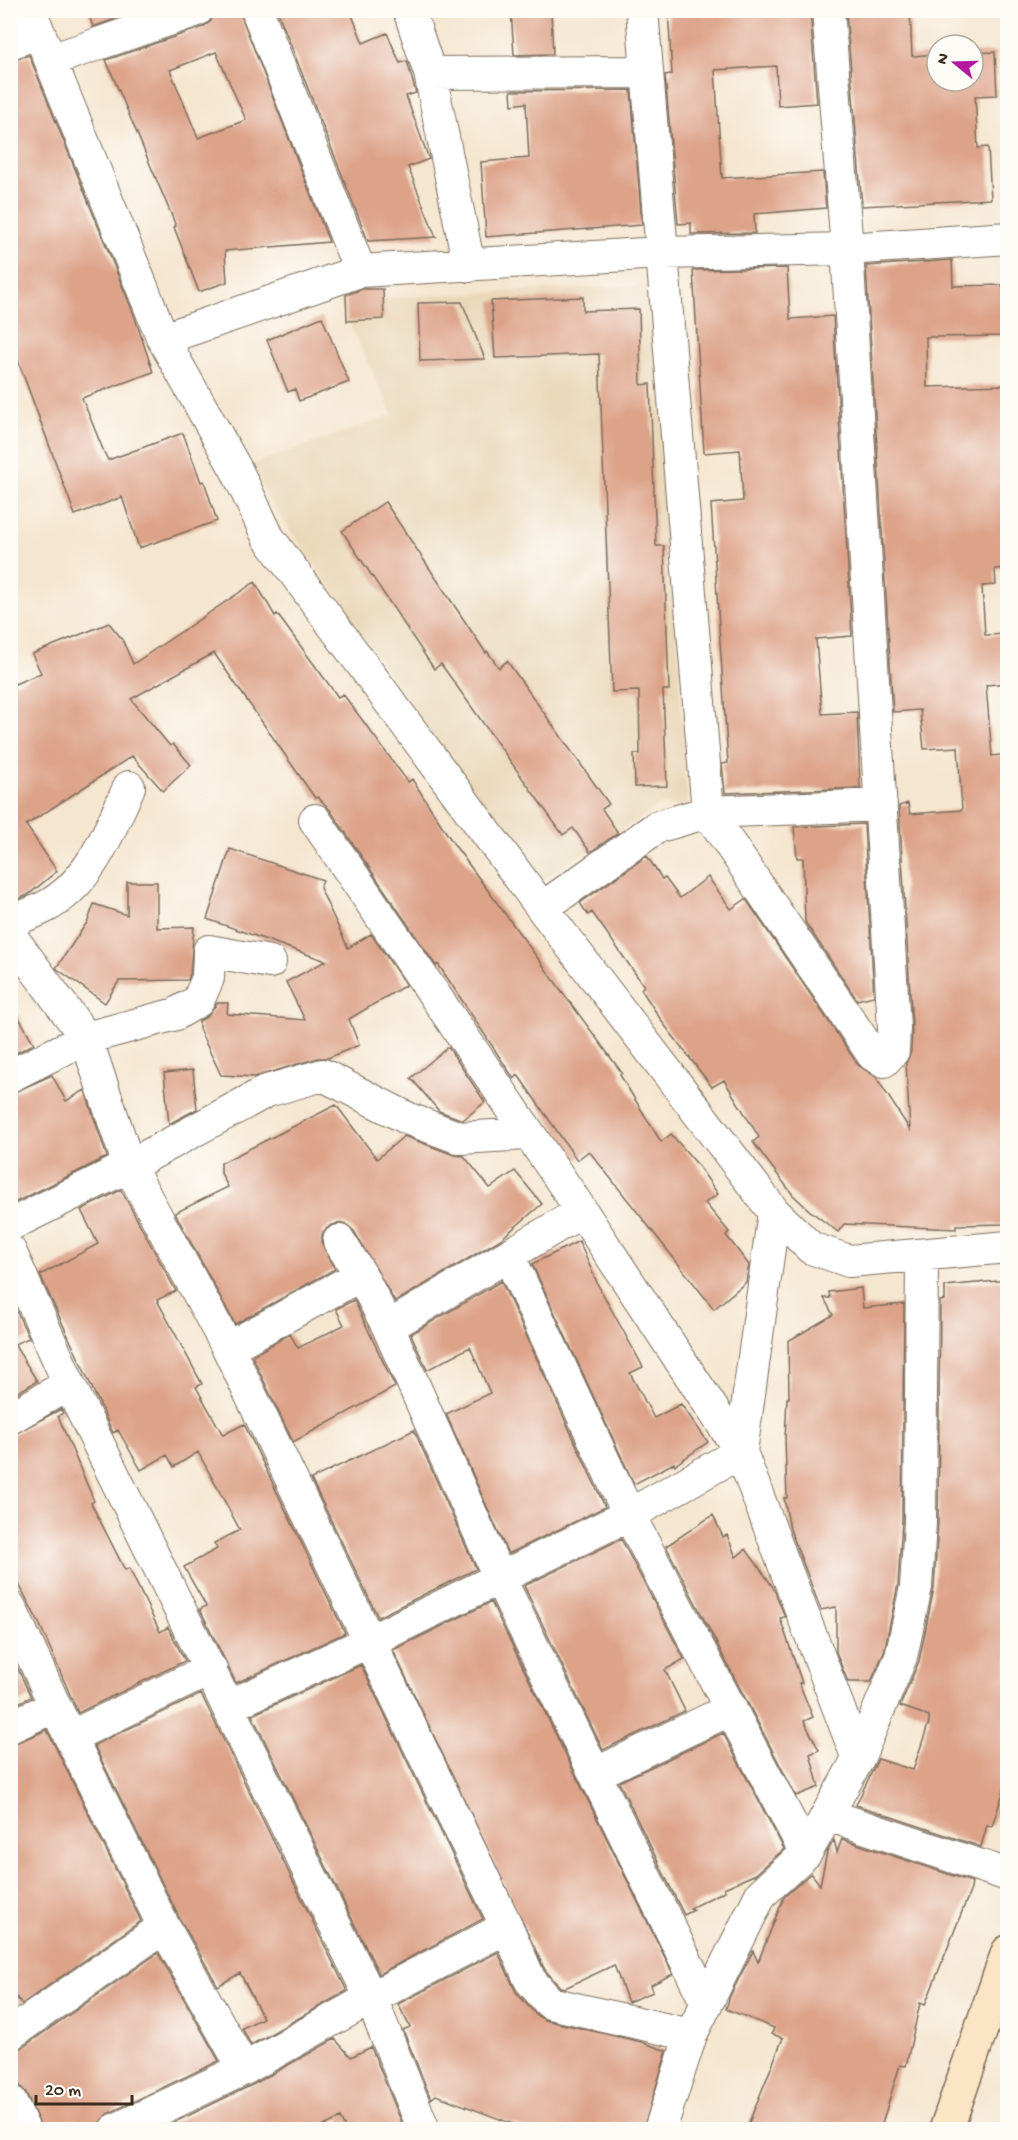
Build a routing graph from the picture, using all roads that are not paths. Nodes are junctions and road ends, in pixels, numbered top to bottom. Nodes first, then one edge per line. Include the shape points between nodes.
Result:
1 (197, 10) edge
2 (257, 10) edge
3 (409, 10) edge
4 (642, 10) edge
5 (828, 10) edge
6 (32, 36) edge
7 (645, 72) junction
8 (430, 73) junction
9 (1008, 238) edge
10 (847, 249) junction
11 (661, 253) junction
12 (469, 266) junction
13 (360, 271) junction
14 (163, 339) junction
15 (129, 787) dead end
16 (881, 805) junction
17 (708, 812) junction
18 (315, 820) dead end
19 (542, 908) junction
20 (10, 921) edge
21 (10, 935) edge
22 (270, 962) dead end
23 (86, 1038) junction
24 (10, 1076) edge
25 (527, 1134) junction
26 (129, 1166) junction
27 (581, 1212) junction
28 (774, 1212) junction
29 (10, 1225) edge
30 (339, 1241) dead end
31 (1008, 1246) edge
32 (10, 1251) edge
33 (508, 1256) junction
34 (922, 1256) junction
35 (361, 1275) junction
36 (388, 1327) junction
37 (228, 1347) junction
38 (69, 1384) junction
39 (10, 1418) edge
40 (741, 1452) junction
41 (629, 1515) junction
42 (500, 1579) junction
43 (10, 1607) edge
44 (368, 1642) junction
45 (211, 1669) junction
46 (55, 1706) junction
47 (229, 1706) junction
48 (730, 1708) junction
49 (10, 1727) edge
50 (70, 1737) junction
51 (858, 1759) junction
52 (595, 1774) junction
53 (828, 1815) junction
54 (806, 1854) junction
55 (1008, 1875) edge
56 (164, 1927) junction
57 (507, 1927) junction
58 (1008, 1952) edge
59 (371, 1998) junction
60 (706, 2002) junction
61 (10, 2034) edge
62 (691, 2035) junction
63 (244, 2069) junction
64 (10, 2101) edge
65 (24, 2130) edge
66 (115, 2130) edge
67 (423, 2130) edge
68 (660, 2130) edge
69 (946, 2130) edge

1 - 6 street
2 - 13 street
3 - 8 street
4 - 7 street
5 - 10 street
6 - 14 street
7 - 8 street
7 - 11 street
8 - 12 street
9 - 10 street
10 - 11 street
10 - 16 street
11 - 12 street
11 - 17 street
12 - 13 street
13 - 14 street
14 - 19 street via 237,471 268,537
15 - 20 street via 108,834 82,876 47,906
16 - 17 street
16 - 17 street via 894,1028 892,1051 884,1061 873,1055
17 - 19 street via 657,827
18 - 25 street
19 - 28 street
21 - 23 street
22 - 23 street via 209,951 208,978 198,1001 176,1014
23 - 24 street
23 - 26 street
25 - 26 street via 460,1138 409,1119 323,1075 267,1091
25 - 27 street
26 - 29 street
26 - 37 street
27 - 33 street
27 - 40 street
28 - 34 street via 811,1248 849,1261
28 - 40 street
30 - 35 street
31 - 34 street
32 - 38 street
33 - 36 street
33 - 41 street
34 - 51 street via 916,1587 901,1657
35 - 36 street
35 - 37 street
36 - 42 street
37 - 44 street
38 - 39 street
38 - 45 street
40 - 41 street
40 - 51 street
41 - 42 street
41 - 48 street
42 - 44 street
42 - 52 street
43 - 46 street
44 - 47 street
44 - 57 street
45 - 47 street
45 - 50 street
46 - 49 street
46 - 50 street
47 - 59 street
48 - 52 street
48 - 54 street
50 - 56 street
51 - 53 street
52 - 60 street
53 - 54 street
53 - 55 street
54 - 60 street via 761,1894
56 - 61 street
56 - 63 street
57 - 59 street
57 - 62 street via 530,1980 550,2003
58 - 69 main road
59 - 63 street
59 - 67 street
60 - 62 street
62 - 68 street
63 - 66 street
64 - 65 street

